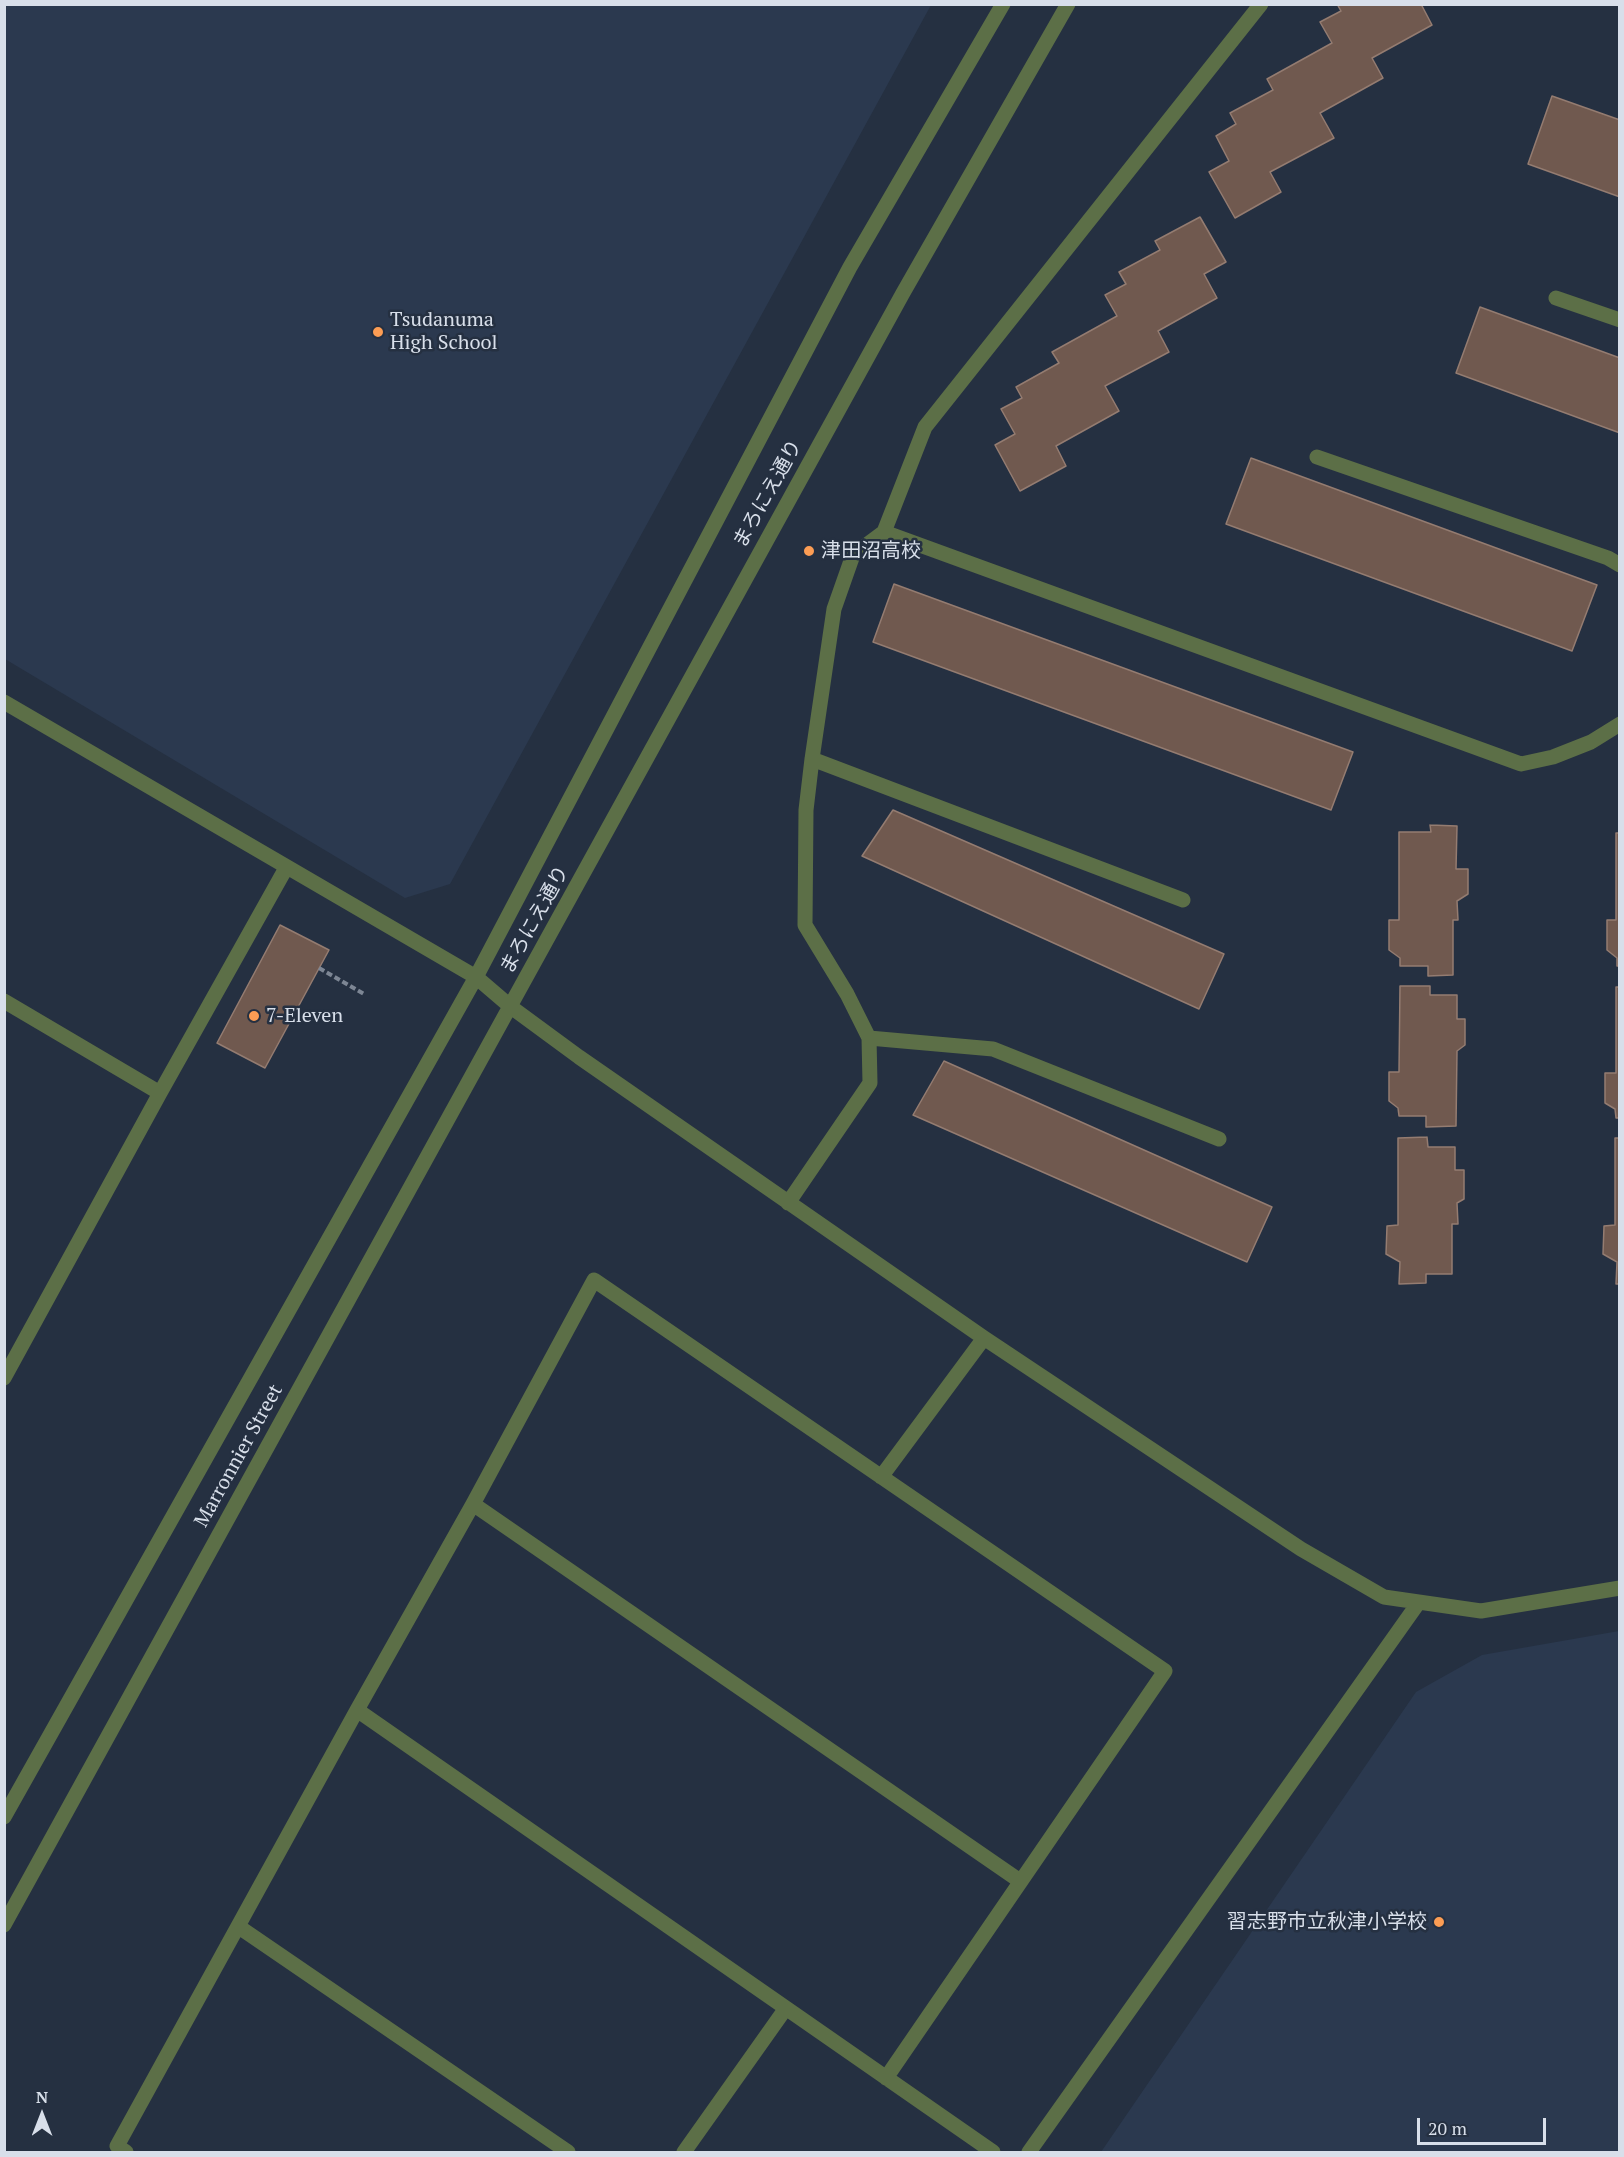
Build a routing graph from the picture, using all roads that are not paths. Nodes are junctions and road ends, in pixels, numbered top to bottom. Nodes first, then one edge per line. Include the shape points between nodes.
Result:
1 (1003, 4) edge
2 (1068, 4) edge
3 (1261, 4) edge
4 (1556, 298) dead end
5 (1620, 320) edge
6 (1317, 457) dead end
7 (884, 532) junction
8 (1620, 565) edge
9 (4, 702) edge
10 (1620, 724) edge
11 (812, 759) junction
12 (286, 868) junction
13 (1183, 900) dead end
14 (476, 977) junction
15 (4, 1001) edge
16 (511, 1006) junction
17 (868, 1038) junction
18 (160, 1094) junction
19 (1219, 1140) dead end
20 (788, 1203) junction
21 (984, 1338) junction
22 (4, 1378) edge
23 (881, 1476) junction
24 (473, 1504) junction
25 (1620, 1588) edge
26 (1419, 1602) junction
27 (357, 1710) junction
28 (4, 1817) edge
29 (1020, 1881) junction
30 (4, 1925) edge
31 (239, 1927) junction
32 (786, 2008) junction
33 (886, 2078) junction
34 (126, 2152) edge
35 (568, 2152) edge
36 (684, 2152) edge
37 (993, 2152) edge
38 (1029, 2152) edge

1 - 14 street, まろにえ通り via 850,267
2 - 16 street, まろにえ通り via 903,293
3 - 7 street via 925,427
4 - 5 street
6 - 8 street
7 - 10 street via 1521,764 1592,742
7 - 11 street via 853,555 834,609
9 - 12 street
11 - 13 street
11 - 17 street via 806,810 805,925 847,994
12 - 14 street
12 - 18 street
14 - 16 street
14 - 28 street, Marronnier Street
15 - 18 street
16 - 20 street
16 - 30 street, Marronnier Street
17 - 19 street via 993,1049
17 - 20 street via 870,1083
18 - 22 street
20 - 21 street
21 - 23 street
21 - 26 street via 1301,1549 1384,1597
23 - 24 street via 594,1280
23 - 29 street via 1165,1671
24 - 27 street
24 - 29 street
25 - 26 street via 1481,1611
26 - 38 street
27 - 31 street
27 - 32 street
29 - 33 street
31 - 34 street via 117,2146
31 - 35 street
32 - 33 street
32 - 36 street
33 - 37 street

